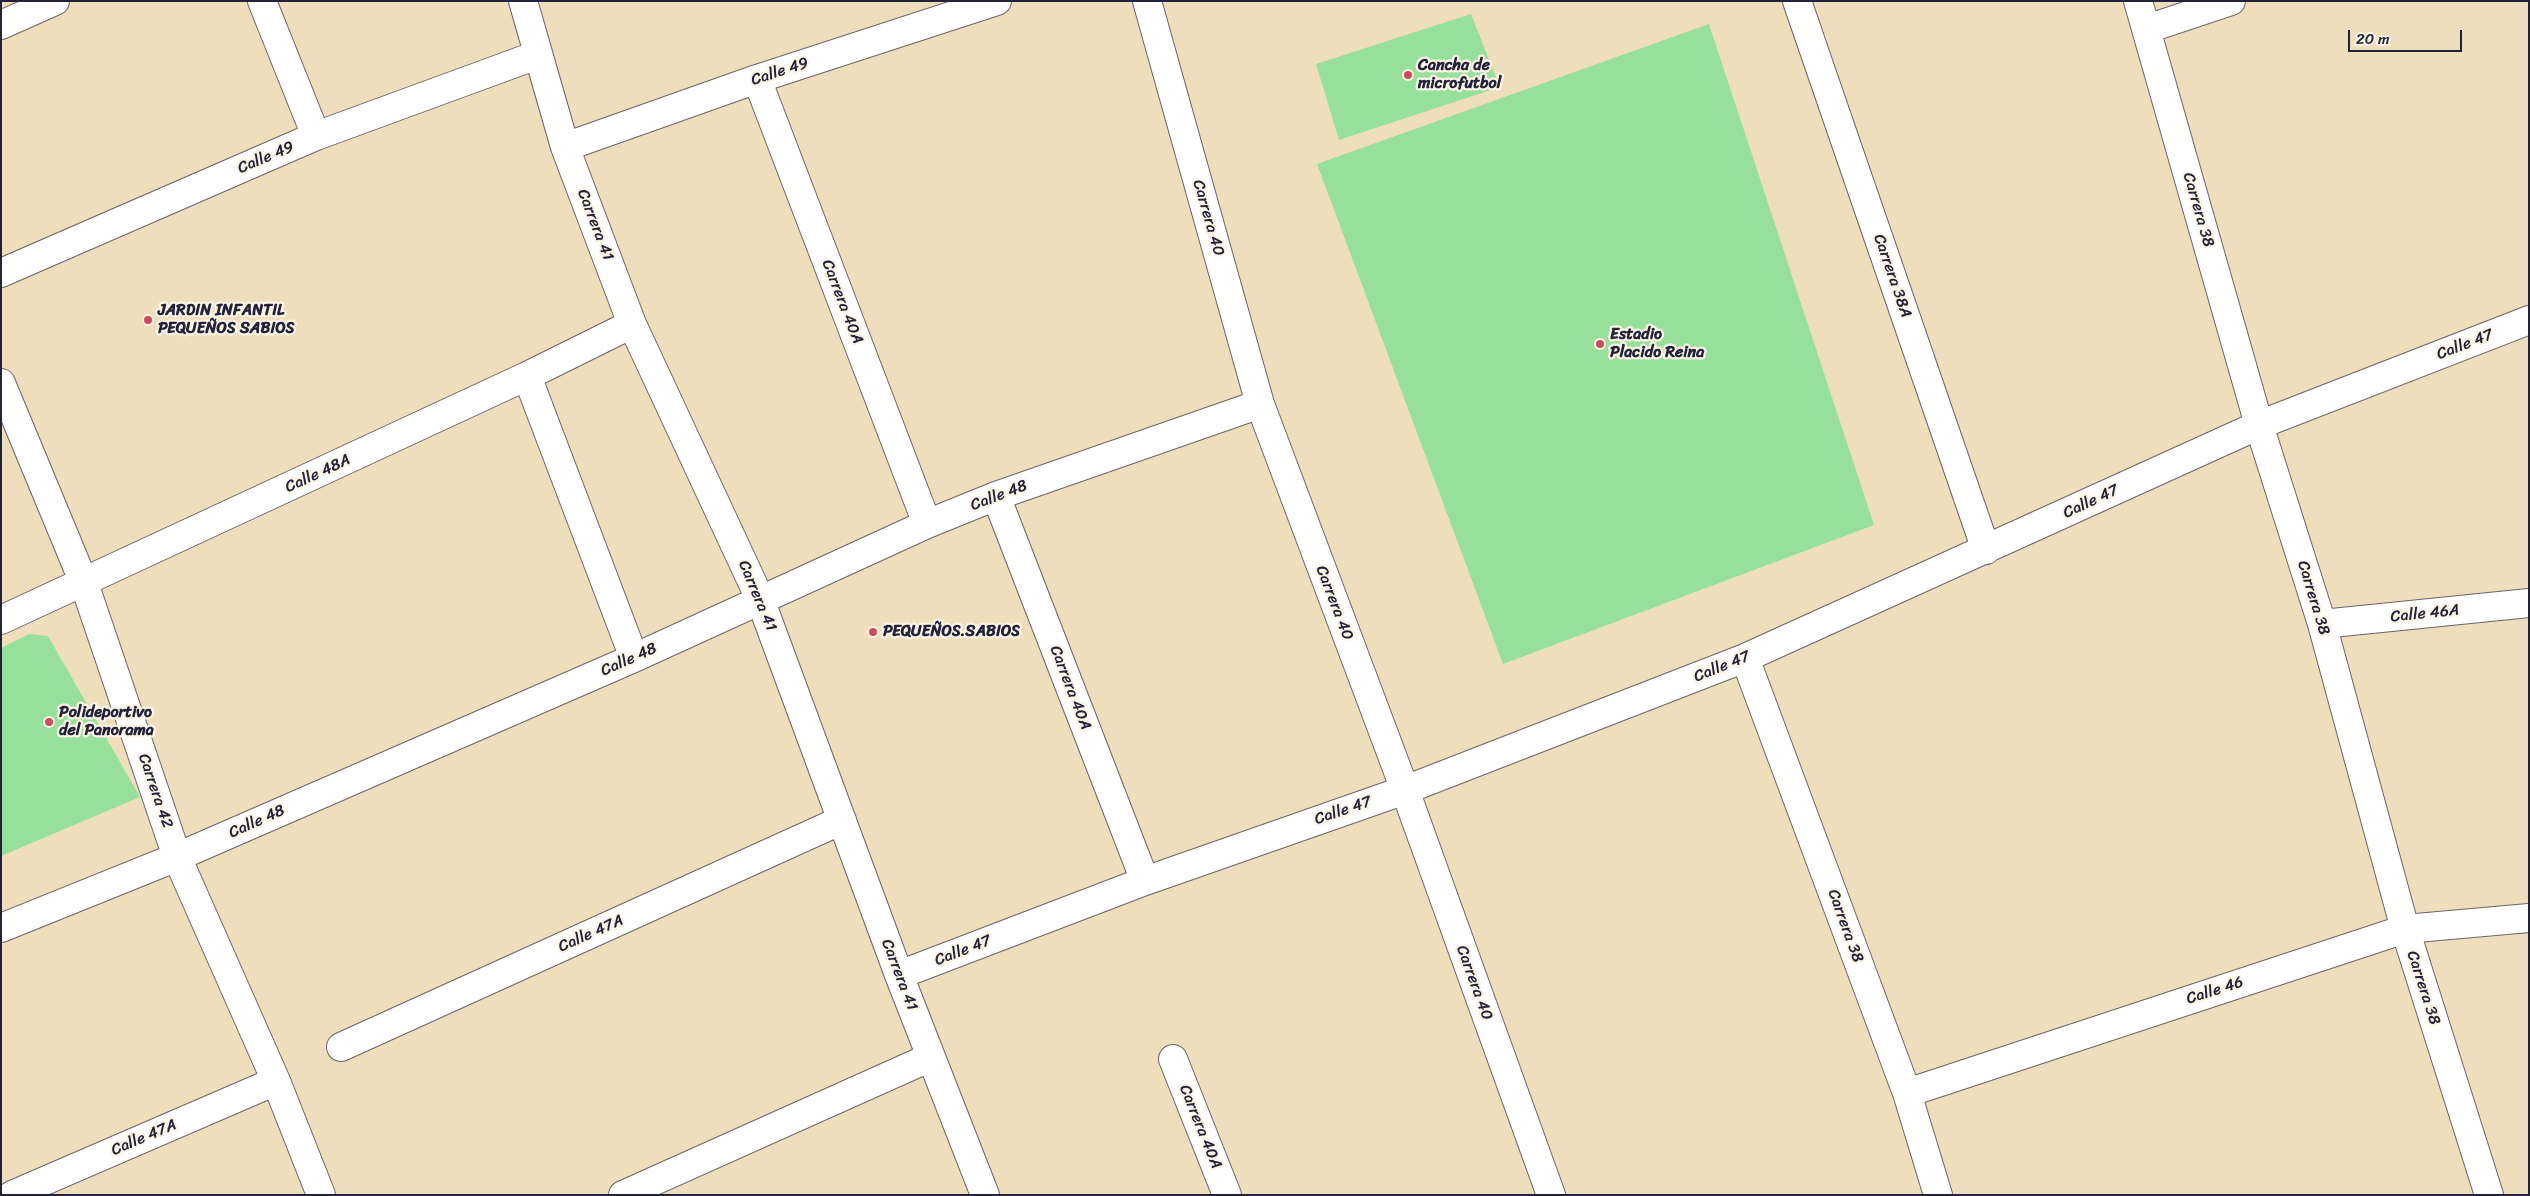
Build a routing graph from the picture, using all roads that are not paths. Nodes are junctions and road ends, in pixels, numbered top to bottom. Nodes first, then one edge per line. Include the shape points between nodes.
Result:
1 (55, 1) edge
2 (262, 1) edge
3 (522, 1) edge
4 (997, 1) edge
5 (1147, 1) edge
6 (1797, 1) edge
7 (2138, 1) edge
8 (2231, 1) edge
9 (1, 25) edge
10 (2147, 29) junction
11 (536, 55) junction
12 (756, 79) junction
13 (316, 136) junction
14 (565, 147) junction
15 (1, 273) edge
16 (2529, 320) edge
17 (632, 324) junction
18 (527, 376) junction
19 (1, 383) edge
20 (1260, 404) junction
21 (2259, 425) junction
22 (996, 496) junction
23 (927, 524) junction
24 (1986, 550) junction
25 (84, 583) junction
26 (760, 599) junction
27 (2529, 603) edge
28 (1, 620) edge
29 (2322, 624) junction
30 (634, 658) junction
31 (1745, 658) junction
32 (1405, 790) junction
33 (842, 820) junction
34 (177, 857) junction
35 (1145, 881) junction
36 (2529, 918) edge
37 (1, 928) edge
38 (2404, 929) junction
39 (899, 975) junction
40 (341, 1047) dead end
41 (931, 1058) junction
42 (1173, 1059) dead end
43 (276, 1082) junction
44 (1907, 1094) junction
45 (12, 1195) edge
46 (321, 1195) edge
47 (623, 1195) edge
48 (985, 1195) edge
49 (1227, 1195) edge
50 (1551, 1195) edge
51 (1938, 1195) edge
52 (2489, 1195) edge

1 - 9 street
2 - 13 street
3 - 11 street, Carrera 41
4 - 12 street, Calle 49
5 - 20 street, Carrera 40
6 - 24 street, Carrera 38A
7 - 10 street, Carrera 38
8 - 10 street
10 - 21 street, Carrera 38
11 - 13 street, Calle 49
11 - 14 street, Carrera 41
12 - 14 street, Calle 49
12 - 23 street, Carrera 40A
13 - 15 street, Calle 49
14 - 17 street, Carrera 41
16 - 21 street, Calle 47
17 - 18 street, Calle 48A
17 - 26 street, Carrera 41
18 - 25 street, Calle 48A
18 - 30 street
19 - 25 street, Carrera 42
20 - 22 street, Calle 48
20 - 32 street, Carrera 40
21 - 24 street, Calle 47
21 - 29 street, Carrera 38
22 - 23 street, Calle 48
22 - 35 street, Carrera 40A
23 - 26 street, Calle 48
24 - 31 street, Calle 47
25 - 28 street, Calle 48A
25 - 34 street, Carrera 42
26 - 30 street, Calle 48
26 - 33 street, Carrera 41
27 - 29 street, Calle 46A
29 - 38 street, Carrera 38
30 - 34 street, Calle 48
31 - 32 street, Calle 47
31 - 44 street, Carrera 38
32 - 35 street, Calle 47
32 - 50 street, Carrera 40
33 - 39 street, Carrera 41
33 - 40 street, Calle 47A
34 - 37 street, Calle 48
34 - 43 street, Carrera 42
35 - 39 street, Calle 47
36 - 38 street, Calle 46
38 - 44 street, Calle 46
38 - 52 street, Carrera 38
39 - 41 street, Carrera 41
41 - 47 street
41 - 48 street, Carrera 41
42 - 49 street, Carrera 40A
43 - 45 street, Calle 47A
43 - 46 street, Carrera 42
44 - 51 street, Carrera 38

